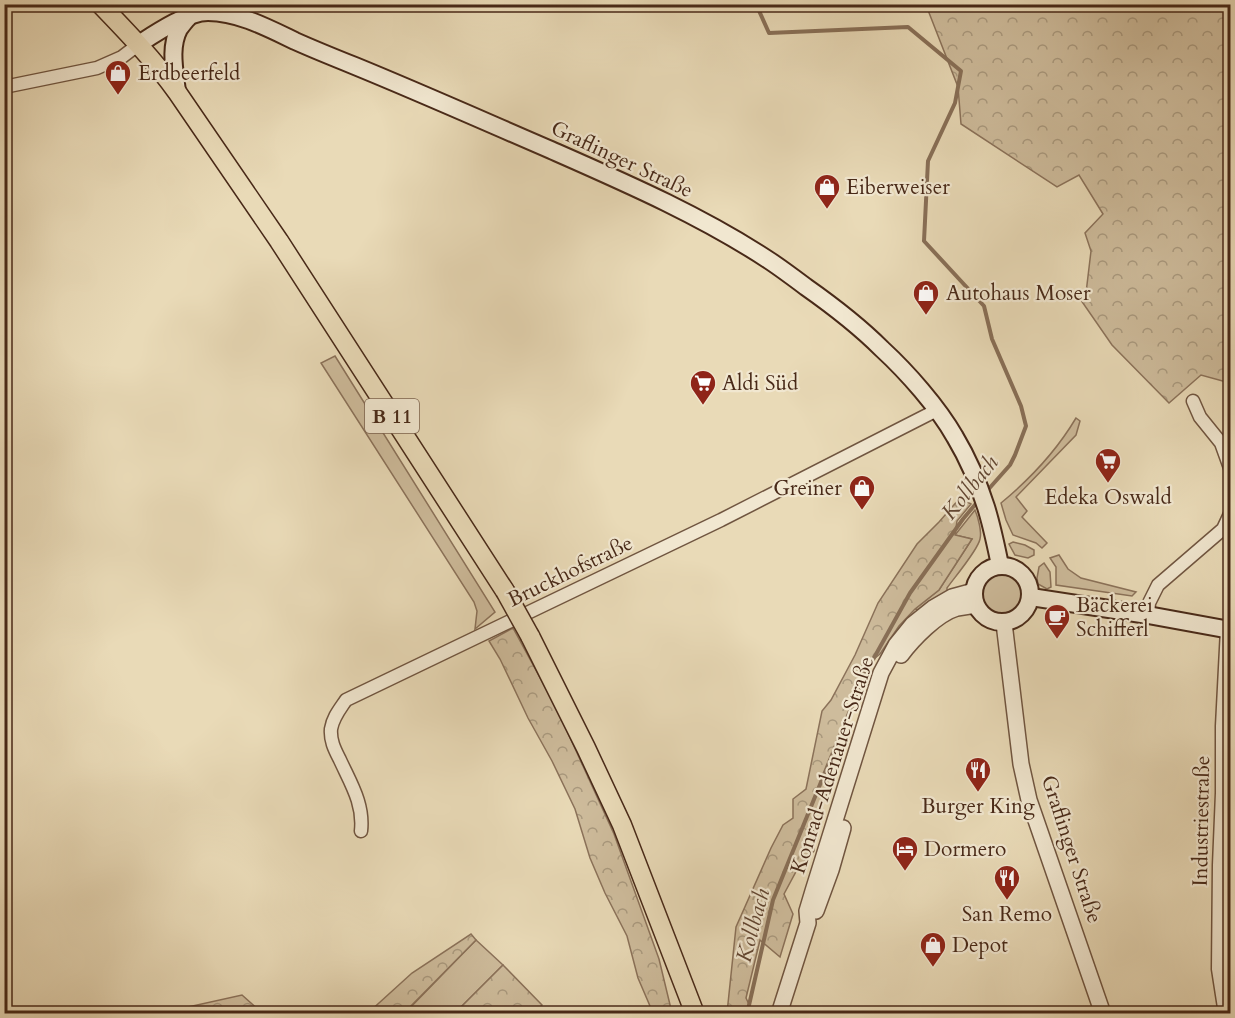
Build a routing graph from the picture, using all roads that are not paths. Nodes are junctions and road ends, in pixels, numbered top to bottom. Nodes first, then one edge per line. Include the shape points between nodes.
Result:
1 (100, 4) edge
2 (189, 17) junction
3 (139, 44) junction
4 (4, 87) edge
5 (177, 92) junction
6 (1193, 401) dead end
7 (937, 410) junction
8 (1230, 468) edge
9 (1230, 514) edge
10 (1000, 565) junction
11 (1031, 597) junction
12 (975, 598) junction
13 (1148, 615) junction
14 (1004, 622) junction
15 (1228, 629) edge
16 (361, 831) dead end
17 (695, 1014) edge
18 (779, 1014) edge
19 (1103, 1014) edge
20 (1225, 1014) edge

1 - 3 main road, B 11
2 - 3 main road, Graflinger Straße
2 - 5 main road via 175,42
2 - 7 main road, Graflinger Straße via 205,12 227,14 268,27 602,172 709,225 770,261 856,325 884,350
3 - 4 street via 97,68
3 - 5 main road, B 11
5 - 17 main road, B 11, bridge via 279,241 505,591 622,825
6 - 8 street via 1200,417 1221,442
7 - 10 main road, Graflinger Straße via 955,436 978,485
7 - 16 street, Bruckhofstraße via 721,520 346,700 335,716 331,741 358,796
9 - 13 street via 1223,529 1158,585
10 - 11 main road via 1022,573
10 - 12 main road via 982,573 976,582
11 - 13 main road
11 - 14 main road via 1022,615
12 - 14 main road via 986,617
12 - 18 street, Konrad-Adenauer-Straße via 952,597 933,608 896,645 881,673
13 - 15 main road
14 - 19 street, Graflinger Straße via 1020,758 1029,800
15 - 20 street, Industriestraße via 1222,726 1218,969

